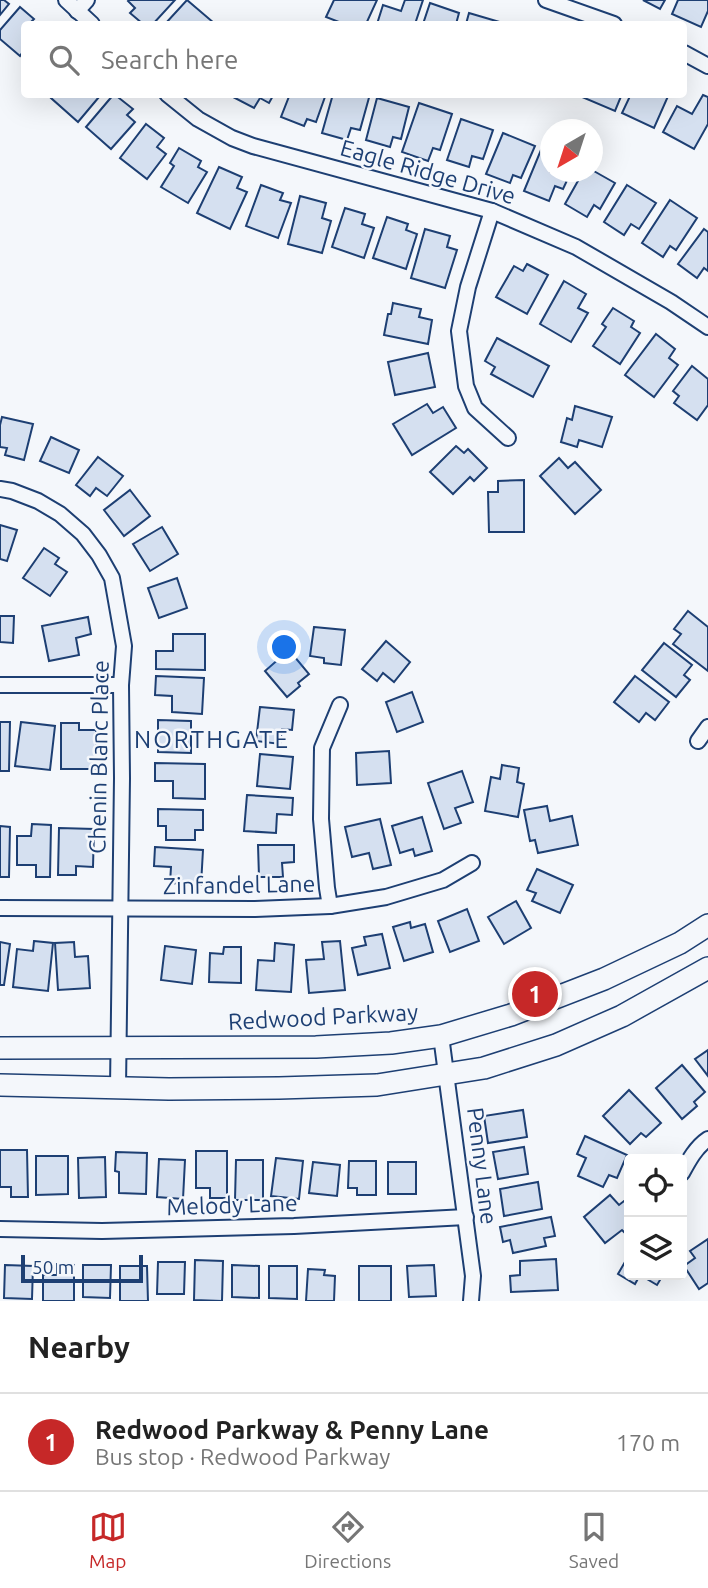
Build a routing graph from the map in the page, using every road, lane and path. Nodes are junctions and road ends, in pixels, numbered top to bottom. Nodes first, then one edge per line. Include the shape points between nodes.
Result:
1 (66, 0) edge
2 (546, 0) edge
3 (82, 5) edge
4 (90, 21) edge
5 (606, 21) edge
6 (687, 55) edge
7 (708, 66) edge
8 (172, 98) edge
9 (492, 211) junction
10 (708, 327) edge
11 (508, 438) dead end
12 (0, 489) edge
13 (0, 685) edge
14 (121, 685) junction
15 (340, 705) dead end
16 (708, 727) edge
17 (698, 741) dead end
18 (472, 863) dead end
19 (330, 906) junction
20 (0, 908) edge
21 (119, 908) junction
22 (708, 925) edge
23 (708, 968) edge
24 (441, 1036) junction
25 (0, 1048) edge
26 (117, 1048) junction
27 (447, 1074) junction
28 (0, 1085) edge
29 (118, 1087) junction
30 (708, 1139) edge
31 (687, 1164) edge
32 (466, 1217) junction
33 (0, 1228) edge
34 (471, 1301) edge

1 - 3 street
2 - 5 street
3 - 4 street
6 - 7 street
8 - 9 street, Eagle Ridge Drive via 198,119 253,146
9 - 10 street, Eagle Ridge Drive via 587,254
9 - 11 street via 459,331 466,386 475,408
12 - 14 street, Chenin Blanc Place via 38,500 60,514 99,555 112,578 124,646
13 - 14 street
14 - 21 street, Chenin Blanc Place
15 - 19 street via 322,748 321,819
16 - 17 street
18 - 19 street, Zinfandel Lane via 443,880 386,897
19 - 21 street, Zinfandel Lane
20 - 21 street, Zinfandel Lane
21 - 26 street, Chenin Blanc Place
22 - 24 main road, Redwood Parkway via 604,979
23 - 27 main road via 622,1016 556,1045 484,1068
24 - 26 main road, Redwood Parkway via 316,1047
24 - 27 street, Penny Lane
25 - 26 main road, Redwood Parkway
26 - 29 street, Chenin Blanc Place
27 - 29 main road via 377,1085
27 - 32 street, Penny Lane
28 - 29 main road
30 - 31 street
32 - 33 street, Melody Lane via 102,1231
32 - 34 street, Penny Lane

